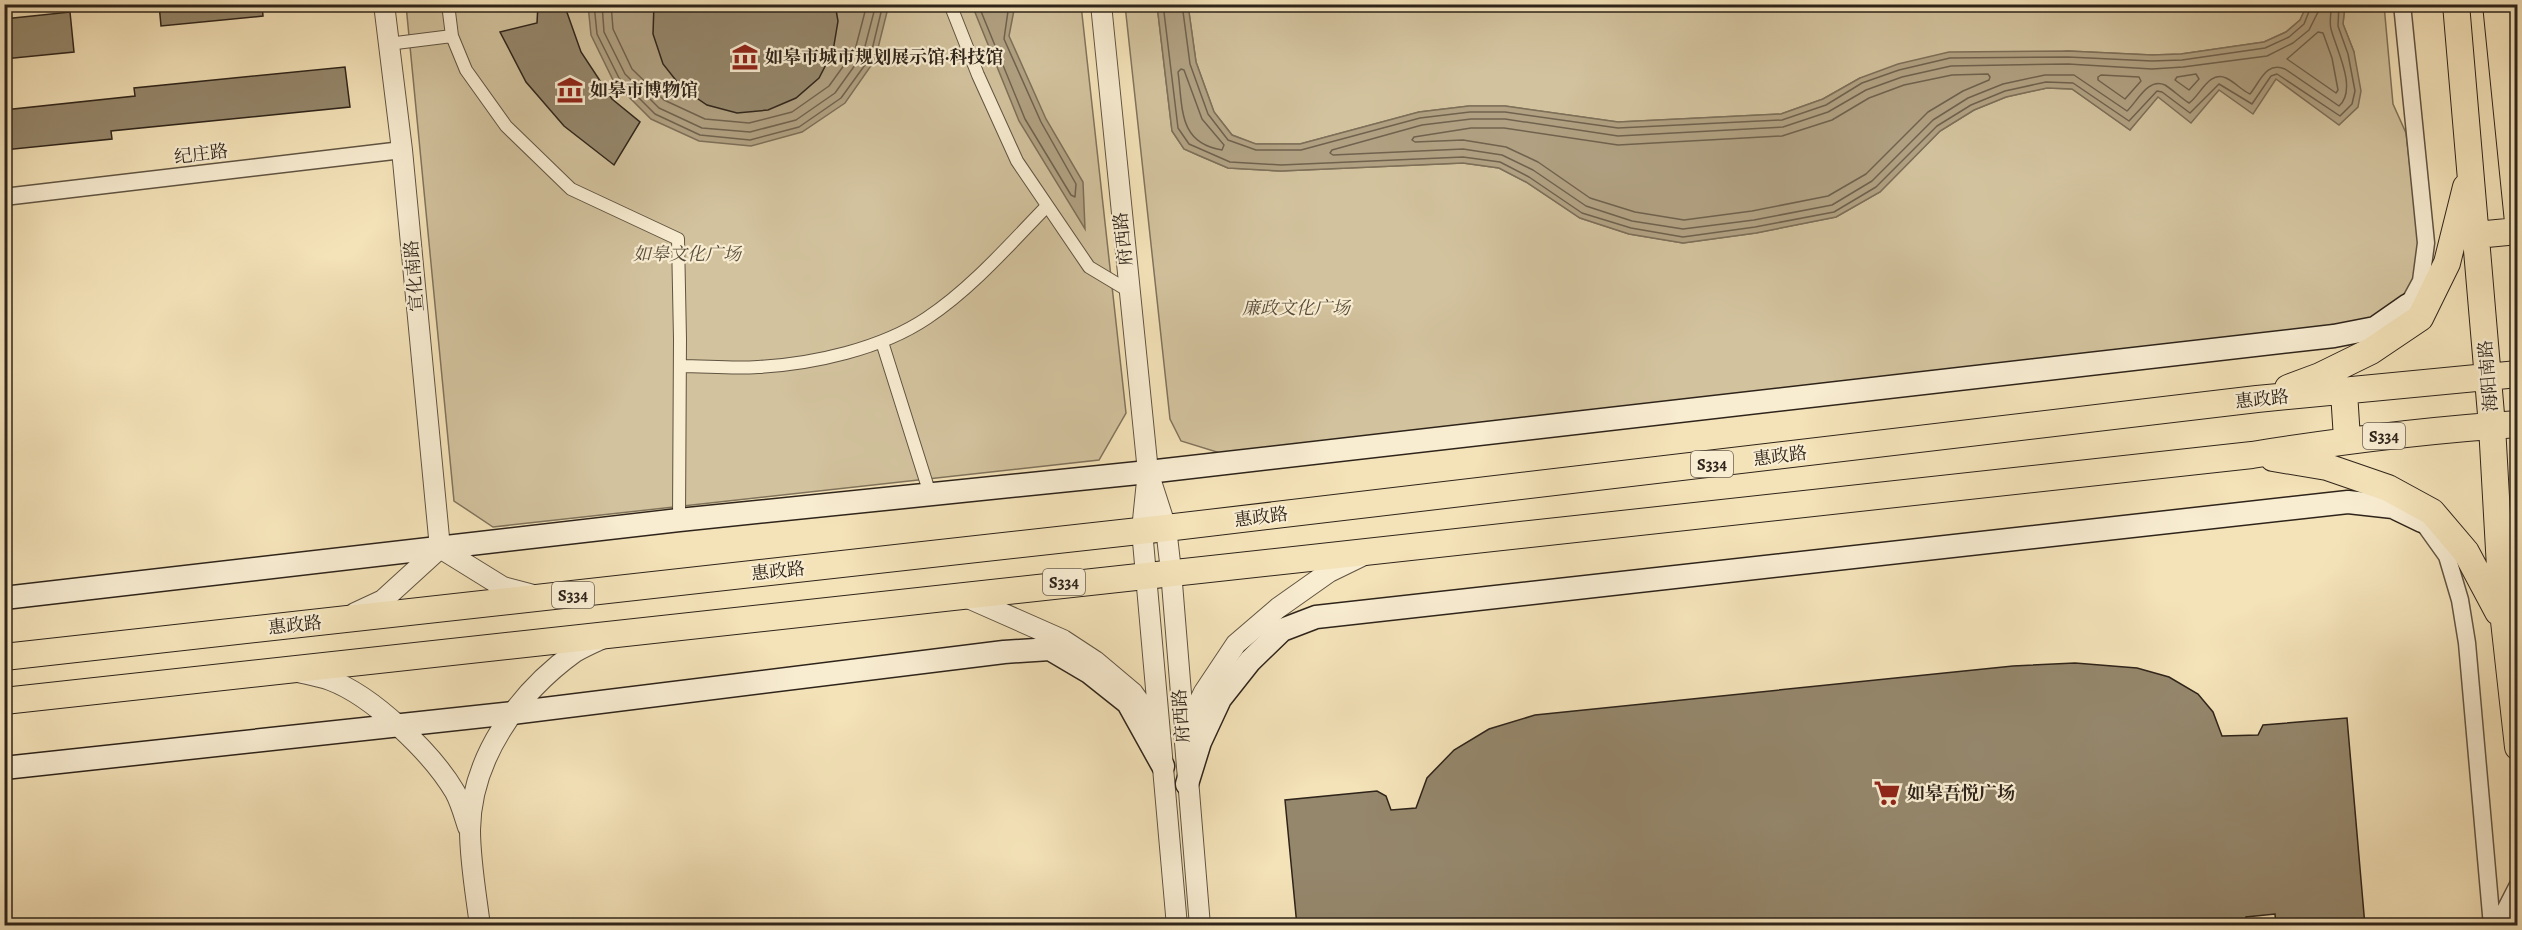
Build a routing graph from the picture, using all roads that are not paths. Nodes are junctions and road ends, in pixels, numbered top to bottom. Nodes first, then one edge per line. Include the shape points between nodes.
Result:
1 (384, 4) edge
2 (448, 4) edge
3 (950, 4) edge
4 (1101, 4) edge
5 (2402, 4) edge
6 (2456, 4) edge
7 (2496, 4) edge
8 (452, 36) junction
9 (388, 44) junction
10 (402, 150) junction
11 (2471, 166) junction
12 (2516, 194) edge
13 (4, 197) edge
14 (1047, 206) junction
15 (2517, 222) edge
16 (2517, 231) edge
17 (2476, 235) junction
18 (1129, 291) junction
19 (2408, 305) joint
20 (882, 342) junction
21 (680, 366) junction
22 (2517, 375) edge
23 (2488, 376) junction
24 (2343, 392) junction
25 (2257, 399) junction
26 (2517, 424) edge
27 (2492, 426) junction
28 (2347, 439) junction
29 (2252, 455) junction
30 (1148, 472) junction
31 (930, 494) junction
32 (679, 520) junction
33 (2422, 520) joint
34 (1154, 529) junction
35 (440, 548) junction
36 (1373, 550) junction
37 (1171, 571) junction
38 (1145, 574) junction
39 (956, 592) junction
40 (4, 598) edge
41 (543, 598) junction
42 (2508, 609) edge
43 (340, 621) junction
44 (616, 632) junction
45 (4, 657) edge
46 (283, 668) junction
47 (4, 701) edge
48 (512, 713) junction
49 (396, 724) junction
50 (1160, 730) junction
51 (1183, 736) junction
52 (2517, 747) edge
53 (1163, 766) junction
54 (4, 768) edge
55 (1187, 784) junction
56 (470, 831) junction
57 (2517, 885) edge
58 (480, 926) edge
59 (1177, 926) edge
60 (1200, 926) edge
61 (2492, 926) edge
62 (2497, 926) edge

1 - 9 street, 宣化南路
2 - 8 street
3 - 14 street via 1017,161
4 - 18 street, 府西路
5 - 19 street via 2426,243 2421,281
6 - 11 main road, 海阳南路
7 - 12 main road
8 - 9 street
8 - 21 street via 466,70 506,126 571,189 678,239
9 - 10 street, 宣化南路
10 - 13 street, 纪庄路
10 - 35 street, 宣化南路
11 - 17 main road, 海阳南路
11 - 25 main road via 2447,263 2420,318 2371,351 2320,376
12 - 15 main road
14 - 18 street via 1089,267
14 - 20 street via 981,274 927,318
16 - 17 main road
17 - 23 main road, 海阳南路
18 - 30 street, 府西路
19 - 30 main road via 2375,328 2334,336
20 - 21 street via 832,357 758,367
20 - 31 street
21 - 32 street
22 - 23 main road, 惠政路 / S334
23 - 24 main road, 惠政路 / S334
23 - 27 main road, 海阳南路
24 - 25 main road, 惠政路 / S334
24 - 28 main road
25 - 34 main road, 惠政路 / S334
26 - 27 main road, S334
27 - 28 main road, S334
27 - 42 main road, 海阳南路
28 - 29 main road, S334
29 - 36 main road, S334
29 - 42 main road via 2327,467 2388,488 2432,512
30 - 31 main road
30 - 34 street, 府西路
31 - 32 main road
32 - 35 main road
33 - 55 main road via 2393,507 2348,502 1316,617 1282,630 1250,661 1220,699 1200,741
33 - 61 street via 2447,556 2463,622
34 - 37 street, 府西路
34 - 38 street, 府西路
34 - 41 main road, 惠政路 / S334
35 - 40 main road
35 - 41 street via 503,587
35 - 43 street via 384,600
36 - 37 main road, S334
36 - 51 street via 1329,572 1236,644 1204,692
37 - 38 main road, S334
37 - 51 street, 府西路
38 - 39 main road, S334
38 - 50 street, 府西路
39 - 44 main road, S334
39 - 50 street via 1063,640 1095,661 1133,693
41 - 43 main road, 惠政路 / S334
42 - 52 main road, 海阳南路
43 - 45 main road, 惠政路 / S334
44 - 46 main road, S334
44 - 48 street via 576,651
46 - 47 main road, S334
46 - 49 street via 331,681 364,698
48 - 49 main road
48 - 53 main road via 1050,649 1089,672 1128,703
48 - 56 street via 485,757 474,795
49 - 54 main road
49 - 56 street via 436,766 455,794
50 - 53 street, 府西路
51 - 55 street, 府西路
53 - 59 street, 府西路
55 - 60 street, 府西路
56 - 58 street
57 - 62 street

